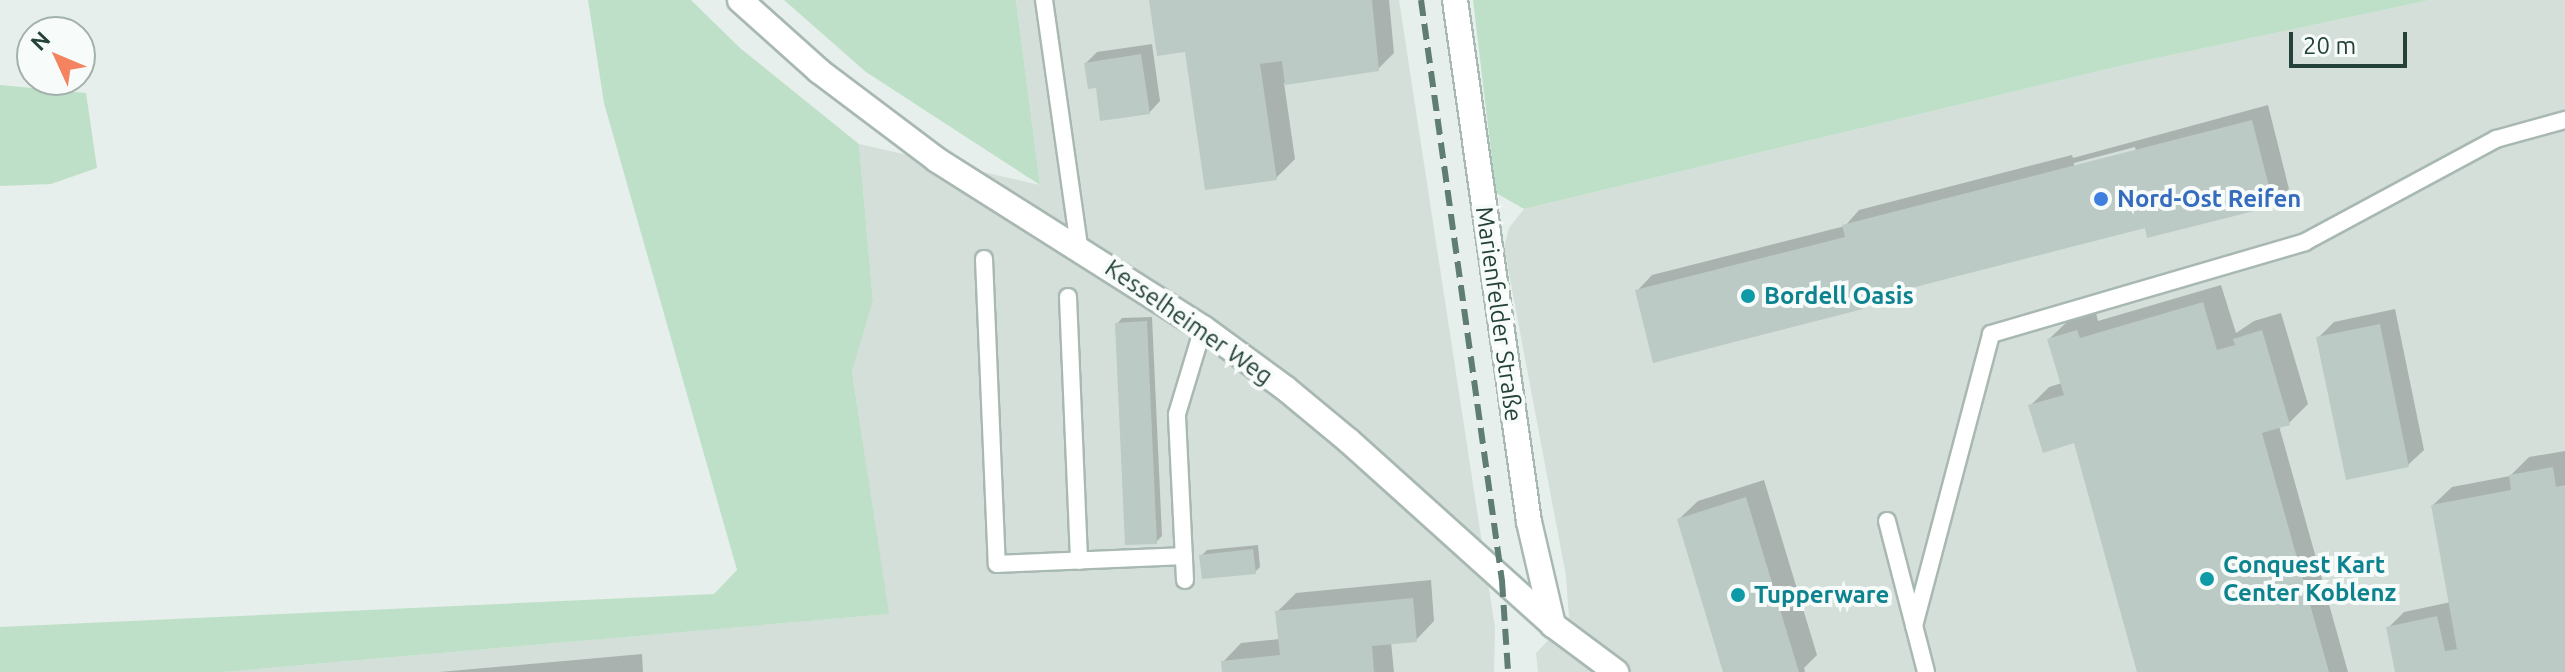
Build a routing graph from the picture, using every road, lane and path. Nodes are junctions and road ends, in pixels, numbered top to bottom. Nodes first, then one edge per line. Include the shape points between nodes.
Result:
1 (740, 0) edge
2 (1044, 0) edge
3 (1455, 0) edge
4 (2565, 120) edge
5 (1079, 247) junction
6 (984, 259) dead end
7 (1068, 297) dead end
8 (1203, 328) junction
9 (1887, 521) dead end
10 (1184, 556) junction
11 (1079, 561) junction
12 (1185, 580) dead end
13 (1553, 625) junction
14 (1914, 626) junction
15 (1616, 672) edge
16 (1926, 672) edge

1 - 5 street, Kesselheimer Weg via 819,71 937,160
2 - 5 lane
3 - 13 street, Marienfelder Straße via 1529,522
4 - 14 lane via 2496,139 2305,242 1991,334
5 - 8 street, Kesselheimer Weg
6 - 11 lane via 997,564
7 - 11 lane
8 - 10 lane via 1177,414
8 - 13 street, Kesselheimer Weg via 1349,441
9 - 14 lane
10 - 11 lane
10 - 12 lane
13 - 15 street, Kesselheimer Weg
14 - 16 lane

